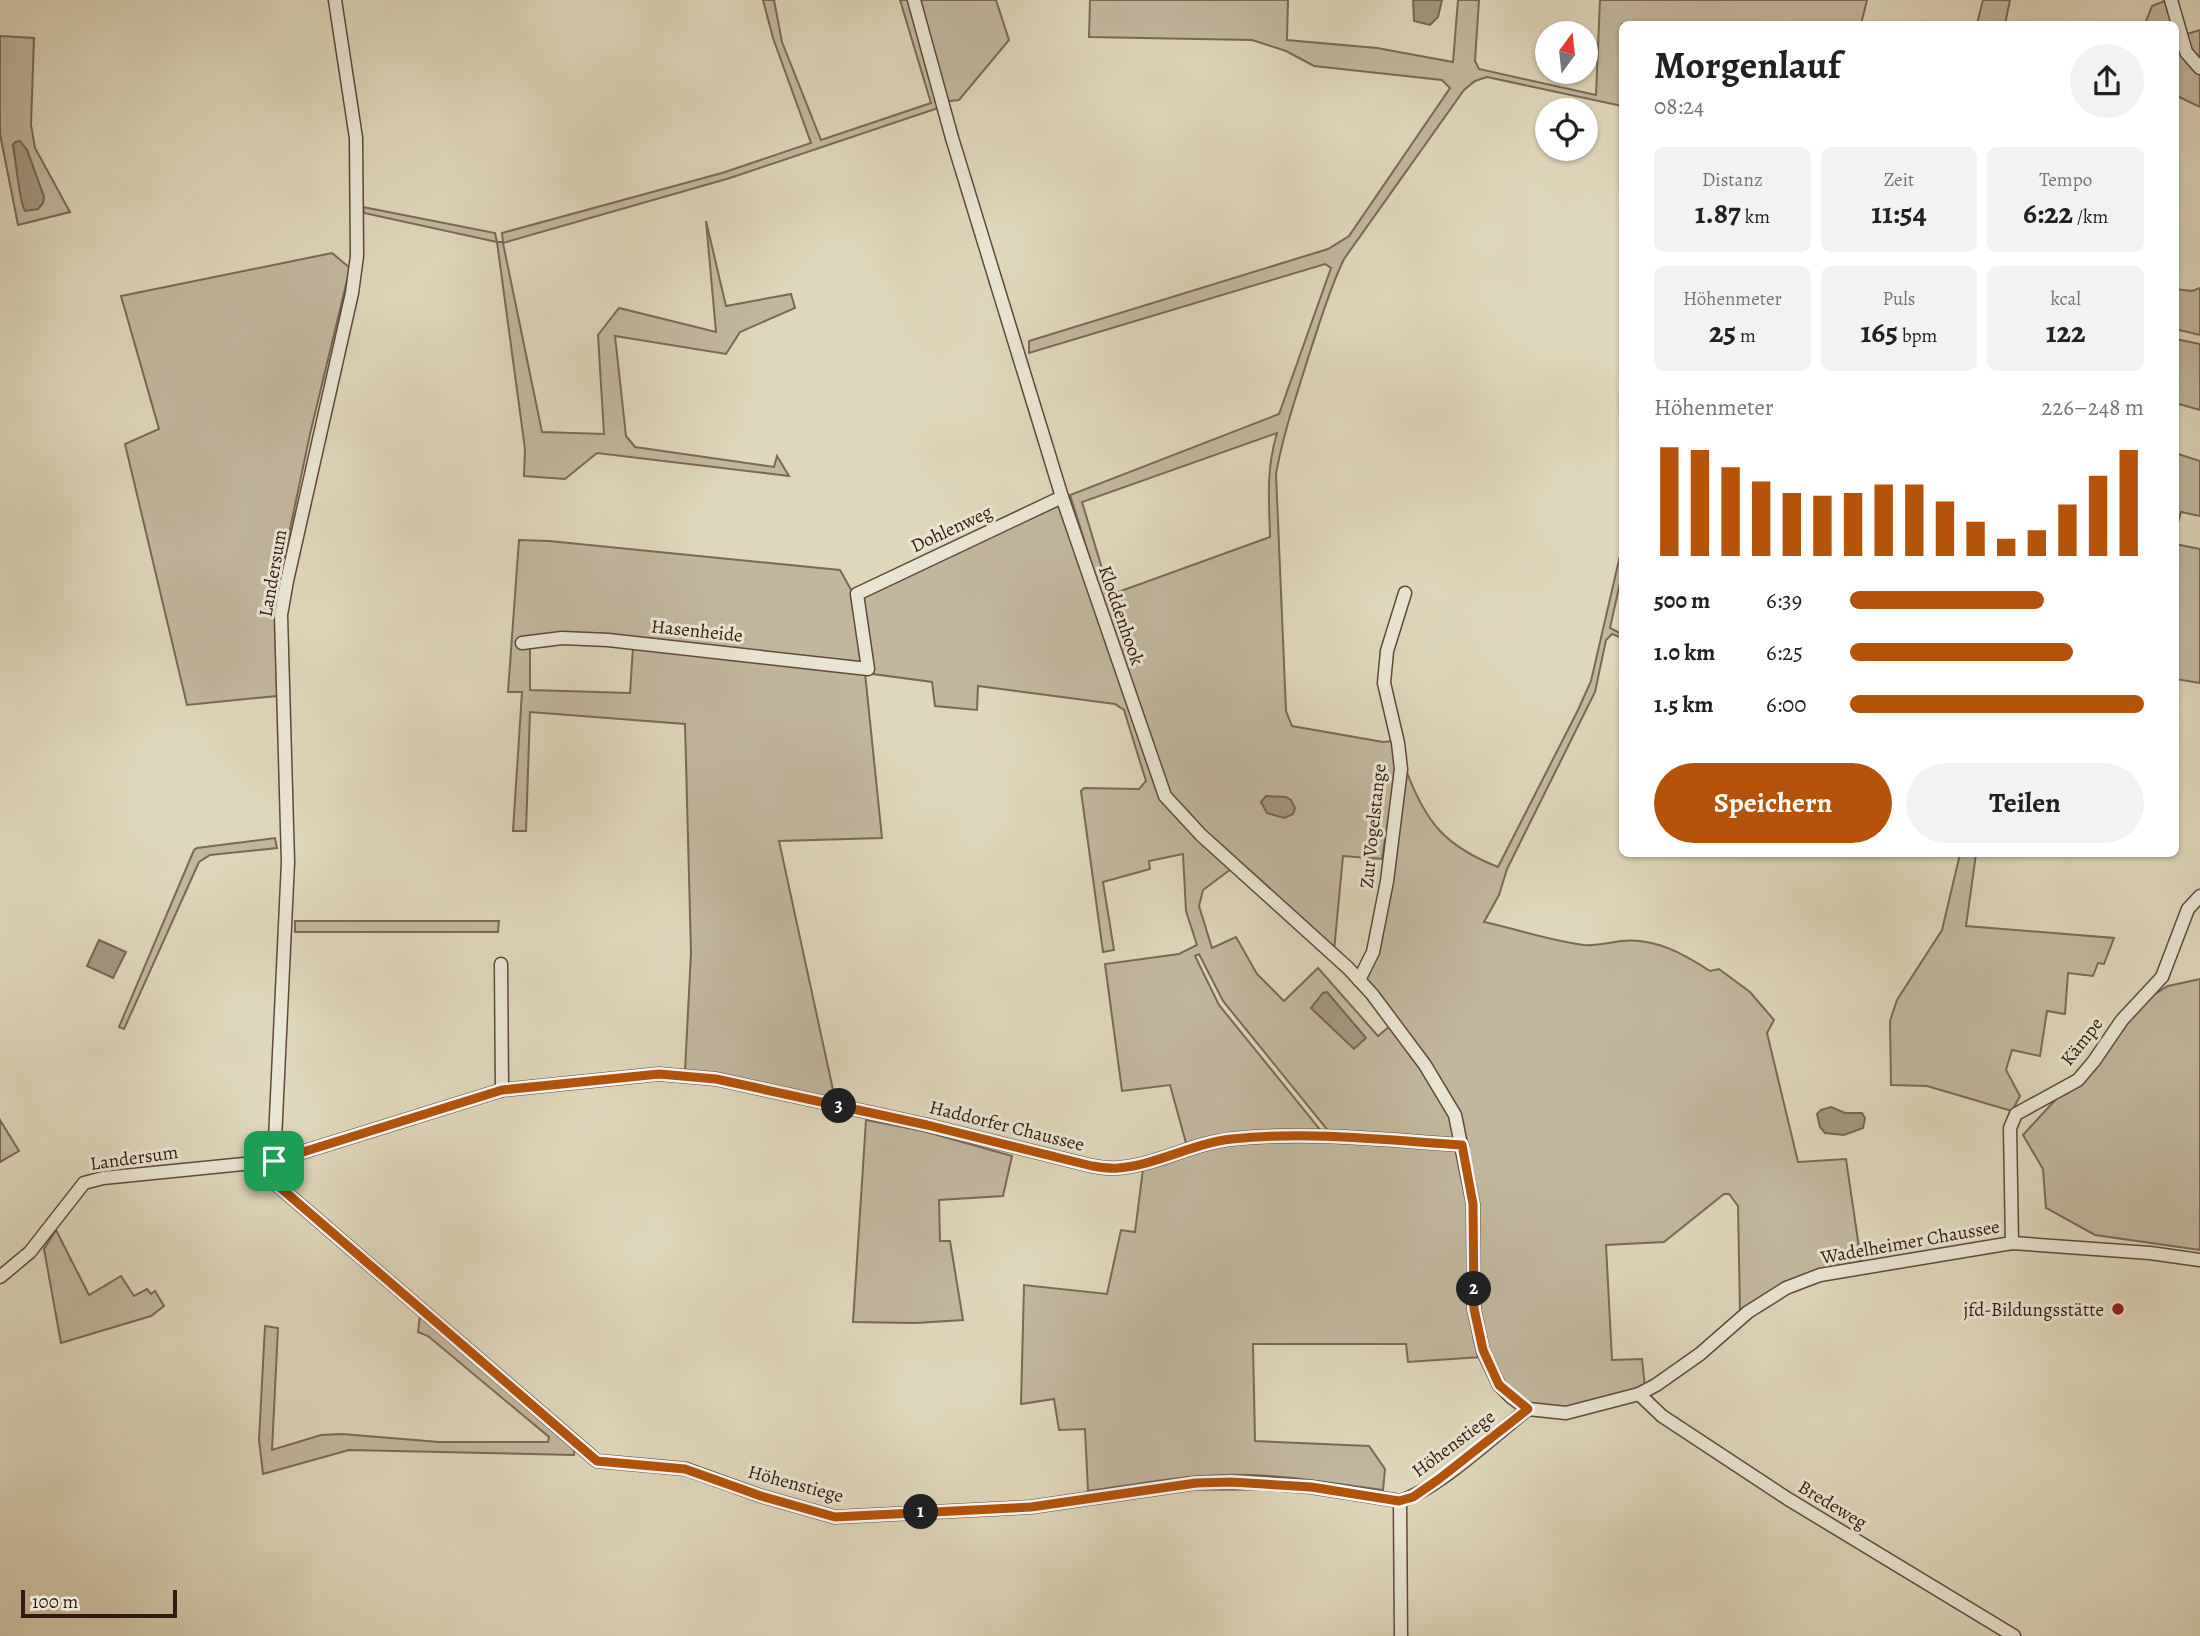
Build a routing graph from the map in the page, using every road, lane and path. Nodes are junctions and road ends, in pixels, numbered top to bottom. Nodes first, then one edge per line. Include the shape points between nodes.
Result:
1 (335, 0) edge
2 (914, 0) edge
3 (2171, 0) edge
4 (2177, 21) edge
5 (2179, 28) edge
6 (2200, 68) edge
7 (1062, 497) junction
8 (1405, 593) dead end
9 (522, 643) dead end
10 (868, 669) joint
11 (2200, 895) edge
12 (501, 964) dead end
13 (1359, 980) junction
14 (502, 1090) junction
15 (1462, 1145) junction
16 (274, 1161) junction
17 (2012, 1243) junction
18 (2200, 1260) edge
19 (0, 1277) edge
20 (1639, 1394) junction
21 (1528, 1409) junction
22 (1399, 1501) junction
23 (1401, 1636) edge
24 (2014, 1636) edge

1 - 16 street, Landersum via 356,138 357,256 281,615 288,862
2 - 7 street, Kloddenhook
3 - 4 street
5 - 6 street via 2186,52
7 - 10 street, Dohlenweg via 857,594
7 - 13 street, Kloddenhook via 1165,796 1200,835
8 - 13 street, Zur Vogelstange via 1387,651 1384,683 1401,769 1373,953
9 - 10 street, Hasenheide via 562,638 608,640
11 - 17 street, Kämpe via 2188,909 2162,977 2122,1020 2086,1071 2016,1114 2010,1128
12 - 14 street
13 - 15 street, Kloddenhook via 1425,1065 1455,1115
14 - 15 street, Haddorfer Chaussee via 659,1074 716,1079 1115,1168 1231,1139 1328,1136
14 - 16 street, Landersum
15 - 21 street via 1473,1204 1474,1309 1483,1350 1499,1385
16 - 19 street, Landersum via 84,1183 30,1252
16 - 22 street, Höhenstiege via 276,1184 597,1461 685,1469 835,1517 1031,1507 1231,1482 1311,1487
17 - 18 street, Wadelheimer Chaussee
17 - 20 street, Wadelheimer Chaussee via 1820,1275 1748,1312 1700,1354
20 - 21 street, Wadelheimer Chaussee via 1566,1413
20 - 24 street, Bredeweg via 1662,1416 1788,1499
21 - 22 street, Höhenstiege via 1439,1479
22 - 23 street

